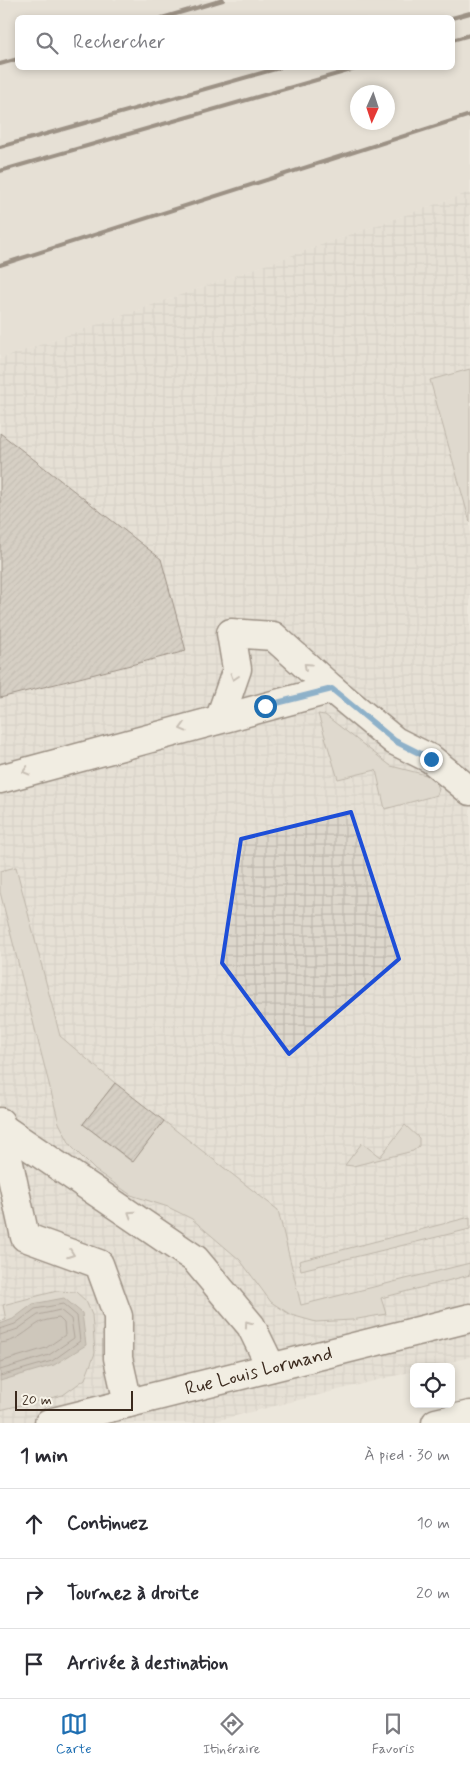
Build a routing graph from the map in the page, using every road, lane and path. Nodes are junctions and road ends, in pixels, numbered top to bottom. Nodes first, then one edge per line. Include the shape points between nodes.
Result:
1 (332, 689) junction
2 (220, 718) junction
3 (0, 779) edge
4 (470, 791) edge
5 (0, 1125) edge
6 (470, 1318) edge
7 (271, 1367) junction
8 (128, 1402) junction
9 (470, 1415) edge
10 (49, 1423) edge
11 (436, 1423) edge

1 - 2 street
1 -> 2 street via 273,636 230,633 237,669
1 - 4 street via 395,741 431,759
2 -> 3 street
7 -> 5 street via 251,1326 195,1258
5 -> 8 street via 26,1237 99,1264 118,1316 118,1358
6 - 7 street, Rue Louis Lormand
7 - 8 street, Rue Louis Lormand
8 - 10 street, Rue Louis Lormand
9 - 11 street

